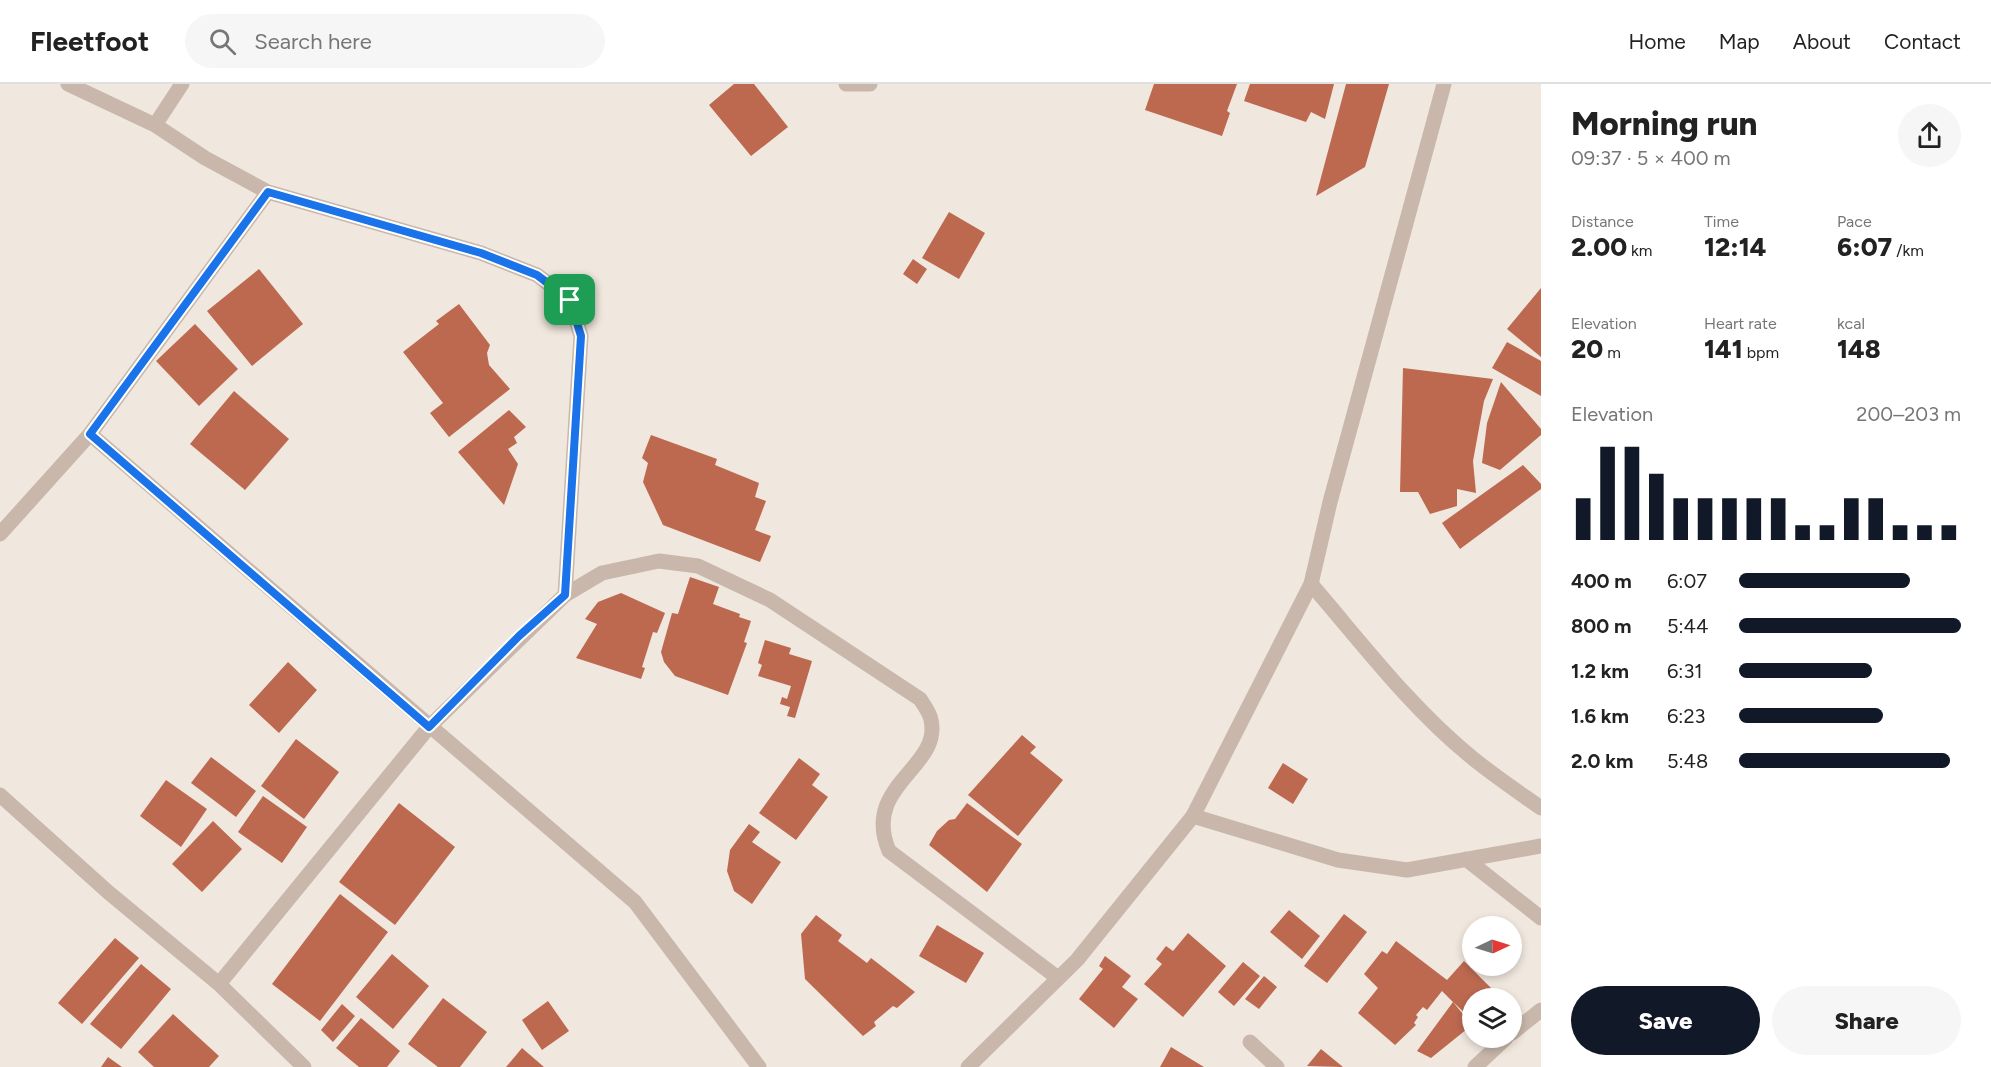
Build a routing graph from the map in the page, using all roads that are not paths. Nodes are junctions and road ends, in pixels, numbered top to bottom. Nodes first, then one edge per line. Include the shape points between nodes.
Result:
1 (68, 84) edge
2 (183, 84) edge
3 (846, 84) edge
4 (870, 84) edge
5 (1444, 84) edge
6 (155, 125) junction
7 (268, 192) junction
8 (90, 434) junction
9 (0, 534) edge
10 (1311, 584) junction
11 (565, 595) junction
12 (429, 727) junction
13 (0, 795) edge
14 (1541, 808) edge
15 (1193, 816) junction
16 (1541, 846) edge
17 (1466, 859) junction
18 (1541, 918) edge
19 (1058, 978) junction
20 (219, 984) junction
21 (1541, 1010) edge
22 (1522, 1026) edge
23 (1250, 1042) dead end
24 (1495, 1048) edge
25 (304, 1067) edge
26 (759, 1067) edge
27 (968, 1067) edge
28 (1278, 1067) edge
29 (1475, 1067) edge

1 - 6 street
2 - 6 street
3 - 4 street
5 - 10 street
6 - 7 street via 204,158
7 - 8 street
7 - 11 street via 481,253 537,275 570,300 581,336
8 - 9 street
8 - 12 street
10 - 14 street via 1431,720 1469,756
10 - 15 street
11 - 12 street
11 - 19 street via 602,573 659,561 698,566 770,600 920,699 931,719 931,737 886,804 882,834 888,851
12 - 20 street
12 - 26 street via 635,902
13 - 20 street
15 - 17 street via 1338,860 1407,870
15 - 19 street via 1077,960
16 - 17 street
17 - 18 street
19 - 27 street
20 - 25 street
21 - 22 street
23 - 28 street
24 - 29 street

